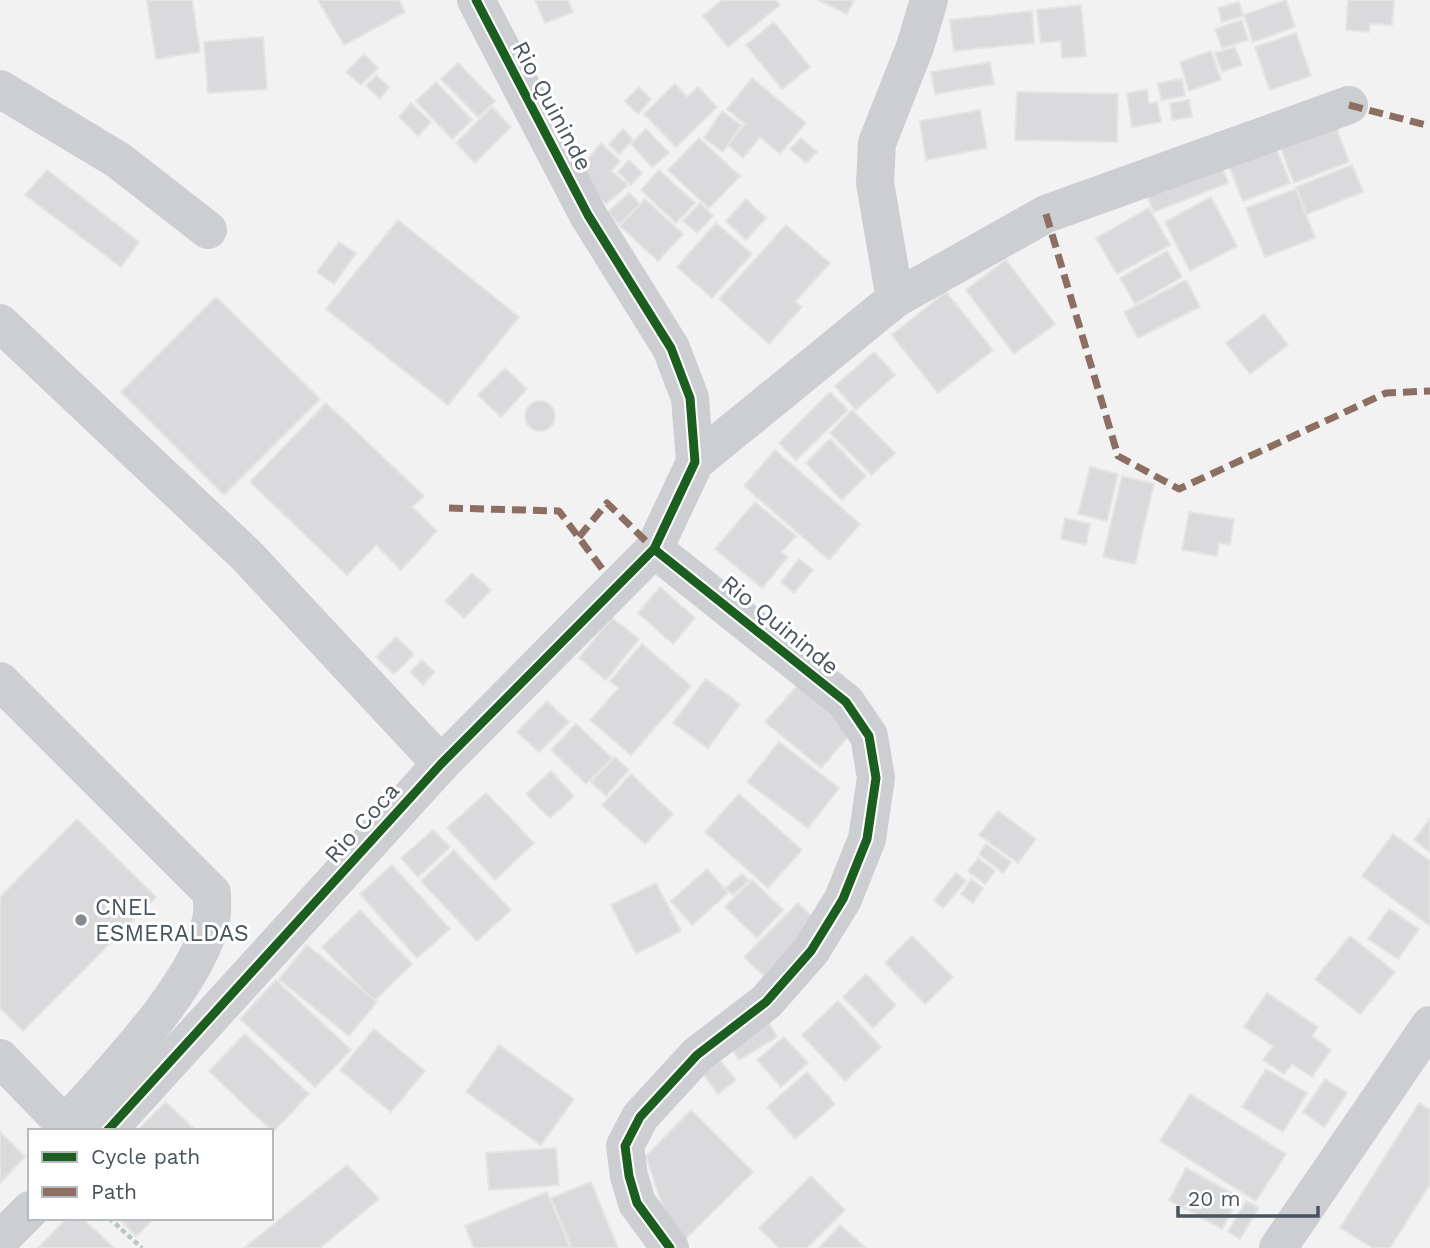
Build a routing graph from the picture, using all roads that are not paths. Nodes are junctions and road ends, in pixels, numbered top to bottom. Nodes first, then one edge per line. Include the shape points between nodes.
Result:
1 (929, 0) edge
2 (477, 1) edge
3 (0, 89) edge
4 (1349, 105) dead end
5 (208, 230) dead end
6 (895, 299) junction
7 (0, 323) edge
8 (695, 462) junction
9 (654, 549) junction
10 (0, 681) edge
11 (441, 764) junction
12 (1430, 1025) edge
13 (0, 1058) edge
14 (68, 1128) edge
15 (109, 1129) edge
16 (28, 1212) edge
17 (0, 1240) edge
18 (670, 1248) edge
19 (1278, 1248) edge

1 - 6 street via 877,143 874,183
2 - 8 street, Rio Quininde via 588,215 671,348 691,398
3 - 5 street via 118,160
4 - 6 street via 1046,214
6 - 8 street
7 - 11 street via 247,556
8 - 9 street, Rio Quininde
9 - 11 street, Rio Coca
9 - 18 street, Rio Quininde via 846,702 869,736 876,778 867,839 843,899 811,951 766,1002 697,1055 639,1117 625,1146 637,1203
10 - 14 street via 212,893 212,918 202,947 161,1014
11 - 15 street, Rio Coca
12 - 19 street
13 - 14 street
16 - 17 street

